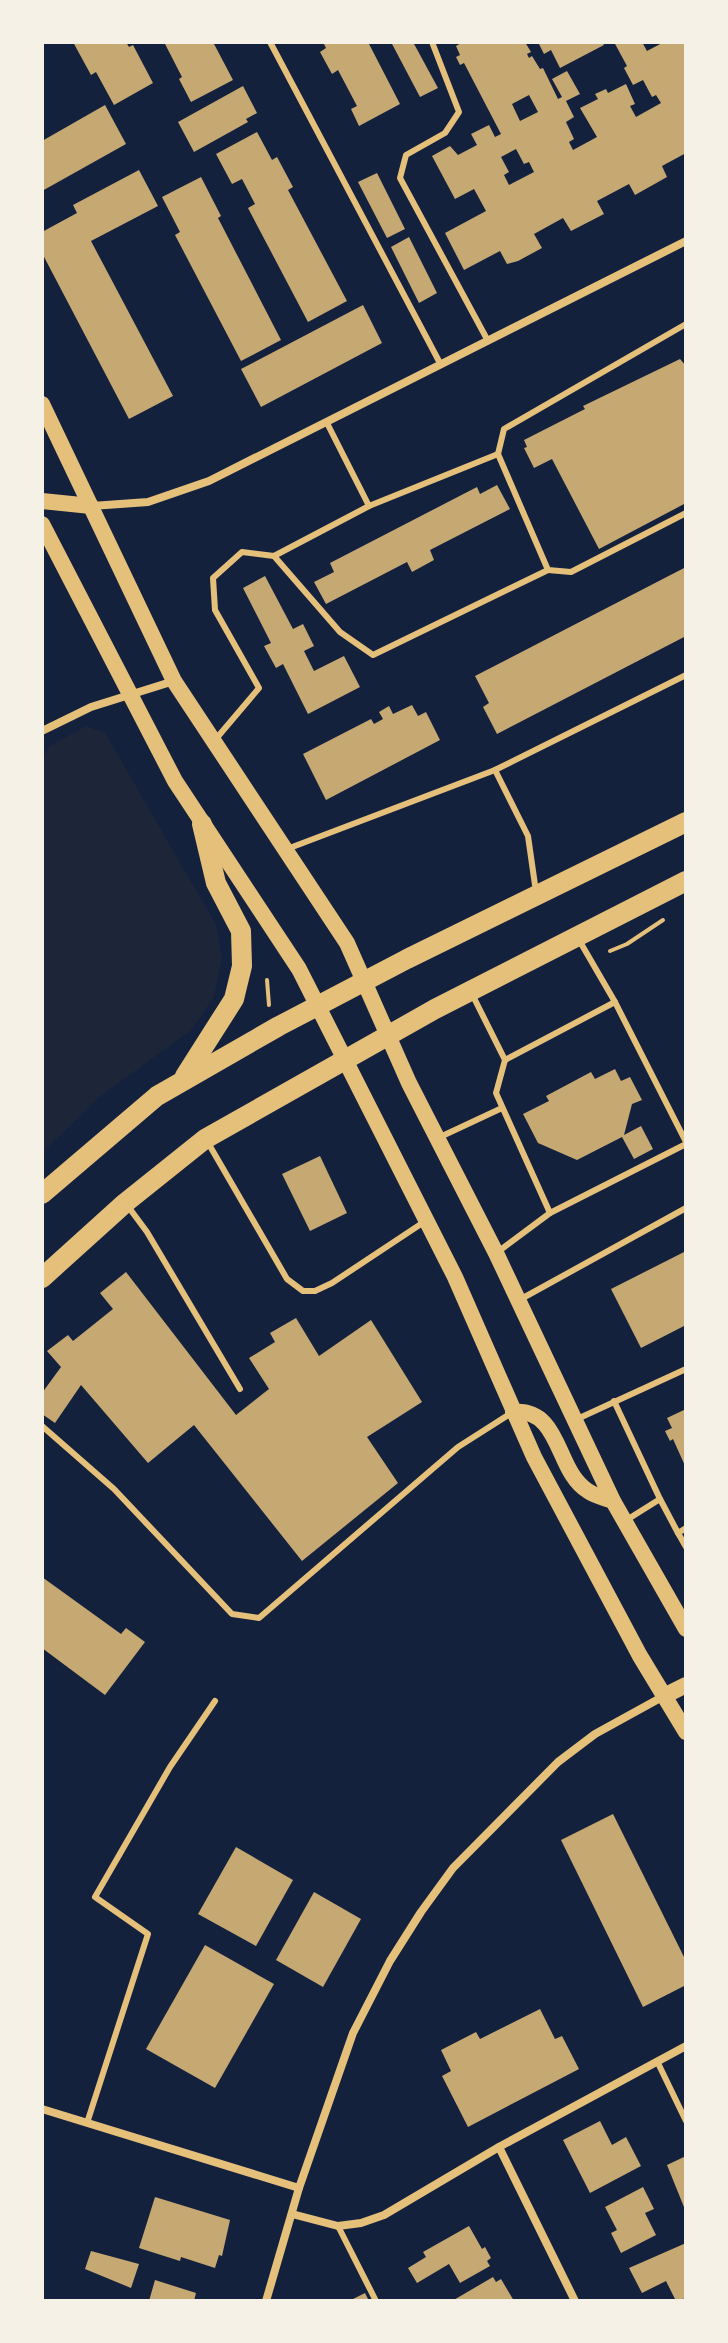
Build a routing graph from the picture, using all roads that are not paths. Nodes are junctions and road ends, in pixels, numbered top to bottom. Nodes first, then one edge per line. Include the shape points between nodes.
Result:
1 (270, 42) edge
2 (432, 42) edge
3 (686, 241) edge
4 (686, 324) edge
5 (488, 341) junction
6 (441, 365) junction
7 (42, 404) edge
8 (327, 423) junction
9 (498, 454) junction
10 (42, 501) edge
11 (91, 506) junction
12 (369, 506) junction
13 (686, 513) edge
14 (42, 524) edge
15 (274, 556) junction
16 (548, 570) junction
17 (686, 675) edge
18 (174, 681) junction
19 (131, 695) junction
20 (42, 731) edge
21 (214, 741) junction
22 (495, 770) junction
23 (686, 822) edge
24 (202, 824) junction
25 (285, 849) junction
26 (686, 881) edge
27 (537, 895) junction
28 (577, 937) junction
29 (364, 981) junction
30 (471, 990) junction
31 (615, 1002) junction
32 (317, 1006) junction
33 (388, 1035) junction
34 (344, 1060) junction
35 (505, 1060) junction
36 (180, 1083) junction
37 (502, 1108) junction
38 (437, 1138) junction
39 (205, 1139) junction
40 (686, 1143) edge
41 (42, 1194) edge
42 (125, 1203) junction
43 (686, 1208) edge
44 (550, 1213) junction
45 (427, 1220) junction
46 (496, 1253) junction
47 (42, 1278) edge
48 (518, 1301) junction
49 (686, 1369) edge
50 (240, 1389) dead end
51 (614, 1401) junction
52 (513, 1412) junction
53 (575, 1420) junction
54 (42, 1426) edge
55 (660, 1499) junction
56 (613, 1501) junction
57 (625, 1521) junction
58 (686, 1528) edge
59 (678, 1533) junction
60 (686, 1547) edge
61 (683, 1618) edge
62 (686, 1685) edge
63 (664, 1696) junction
64 (215, 1701) dead end
65 (686, 1732) edge
66 (686, 2046) edge
67 (657, 2061) junction
68 (42, 2109) edge
69 (686, 2121) edge
70 (87, 2123) junction
71 (499, 2147) junction
72 (299, 2188) junction
73 (292, 2214) junction
74 (338, 2226) junction
75 (266, 2301) edge
76 (376, 2301) edge
77 (575, 2301) edge

1 - 6 lane
2 - 5 lane via 459,112 445,133 406,155 400,178
3 - 5 street
4 - 9 lane via 504,429
5 - 6 street
6 - 8 street
7 - 11 main road
8 - 11 street via 209,481 148,502
8 - 12 lane
9 - 12 lane
9 - 16 lane
10 - 11 main road
11 - 18 main road
12 - 15 lane
13 - 16 lane via 571,572
14 - 19 main road
15 - 16 lane via 340,632 373,655
15 - 21 lane via 242,552 213,578 215,610 259,688
17 - 22 lane
18 - 19 street
18 - 21 main road
19 - 20 street
19 - 24 main road
21 - 25 main road
22 - 25 lane
22 - 27 lane via 528,836
23 - 27 main road
24 - 32 main road via 299,969
24 - 36 main road via 216,883 241,931 242,966 234,999
25 - 29 main road via 347,943
26 - 28 main road
27 - 29 main road
28 - 30 main road
28 - 31 lane
29 - 32 main road
29 - 33 main road
30 - 33 main road
30 - 35 lane
31 - 35 lane
31 - 40 lane
32 - 34 main road
32 - 36 main road
33 - 34 main road
33 - 38 main road
34 - 39 main road
34 - 45 main road
35 - 37 lane via 496,1093
36 - 41 main road via 147,1104
37 - 38 lane
37 - 44 lane
38 - 46 main road
39 - 42 main road
39 - 45 lane via 287,1279 303,1291 332,1283
40 - 44 lane
42 - 47 main road
42 - 50 lane
43 - 48 lane
44 - 46 lane
45 - 52 main road
46 - 48 main road
48 - 53 main road
49 - 51 lane
51 - 53 lane
51 - 55 lane
52 - 54 lane via 458,1447 259,1618 232,1614 114,1489
52 - 56 main road via 544,1421 587,1491
52 - 63 main road
53 - 56 main road
55 - 57 lane
55 - 59 lane
56 - 57 main road
57 - 61 main road
58 - 59 lane
59 - 60 lane
62 - 63 main road
63 - 65 main road
63 - 72 street via 595,1734 558,1762 453,1868 390,1961 353,2033
64 - 70 lane via 95,1897 148,1934
66 - 67 street
67 - 69 lane
67 - 71 street
68 - 70 street
70 - 72 street
71 - 74 street via 384,2215
71 - 77 street
72 - 73 street
73 - 74 street
73 - 75 street
74 - 76 lane

